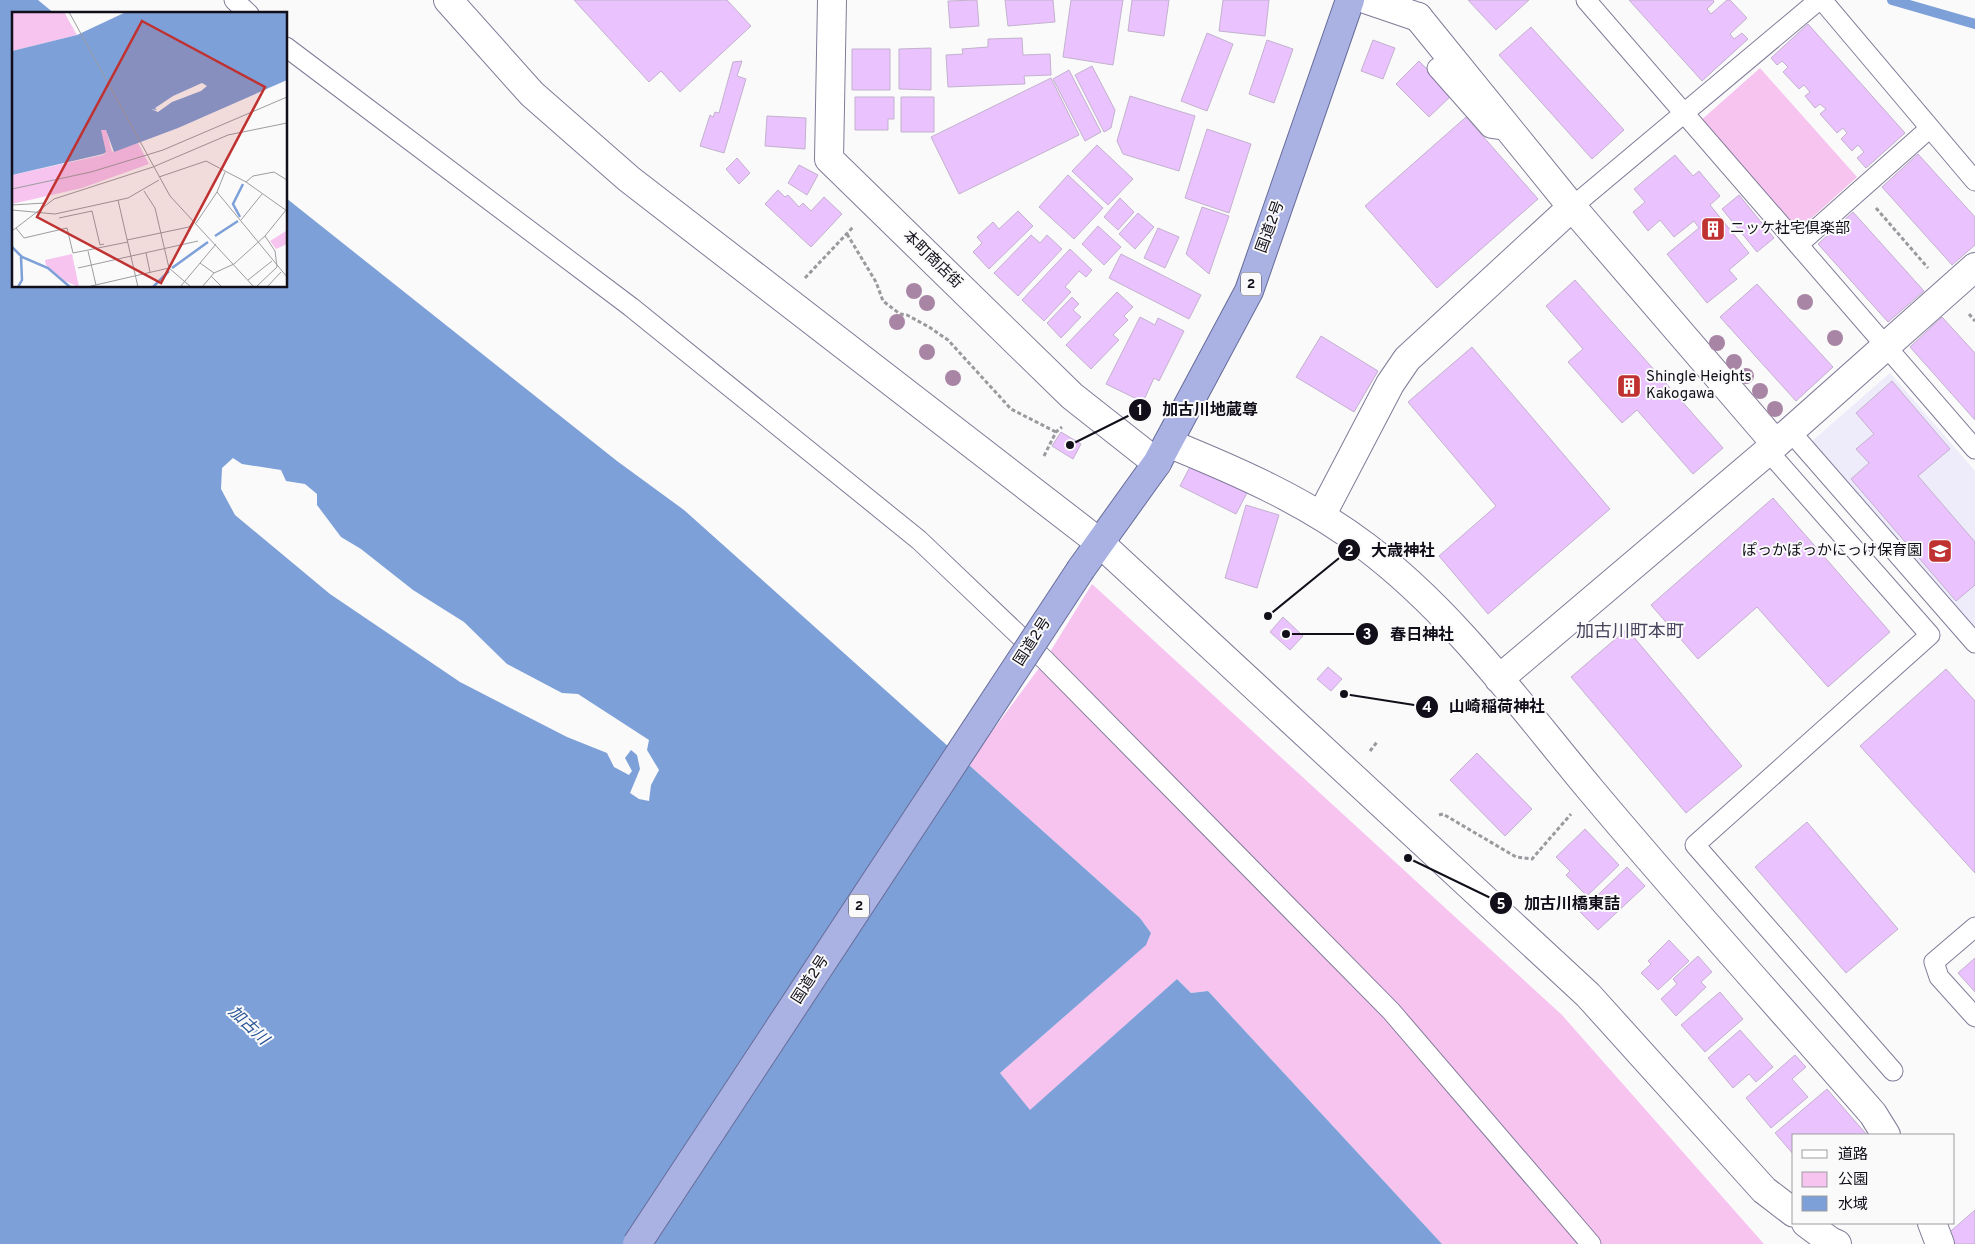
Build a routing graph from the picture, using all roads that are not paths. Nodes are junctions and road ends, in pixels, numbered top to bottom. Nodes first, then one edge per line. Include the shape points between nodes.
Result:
1 (234, 0) edge
2 (448, 0) edge
3 (832, 0) edge
4 (1350, 0) edge
5 (1368, 0) edge
6 (1586, 0) edge
7 (1821, 0) edge
8 (247, 12) edge
9 (288, 48) edge
10 (1437, 68) dead end
11 (1685, 113) junction
12 (1930, 128) junction
13 (1511, 131) junction
14 (1975, 181) edge
15 (1572, 207) junction
16 (1798, 245) junction
17 (1975, 267) edge
18 (1885, 346) junction
19 (1778, 442) junction
20 (1975, 449) edge
21 (1162, 453) junction
22 (1321, 516) junction
23 (1100, 543) junction
24 (1975, 643) edge
25 (1499, 679) junction
26 (1975, 927) edge
27 (1975, 1017) edge
28 (1893, 1071) dead end
29 (1885, 1134) edge
30 (1792, 1211) edge
31 (1807, 1224) edge
32 (1932, 1224) edge
33 (1833, 1243) edge
34 (637, 1244) edge
35 (1591, 1244) edge
36 (1940, 1244) edge

1 - 8 lane
2 - 23 street via 532,94 629,179
3 - 21 street, 本町商店街 via 828,159 1072,396
4 - 21 highway, 国道2号 / 2 via 1249,291
5 - 13 street via 1418,17
6 - 11 lane
7 - 11 lane
7 - 12 lane
9 - 35 lane via 631,307 919,540 1045,660 1391,1011
10 - 13 lane via 1490,128
11 - 15 lane
11 - 16 lane
12 - 14 lane
12 - 16 lane
13 - 15 street
15 - 19 street
15 - 22 street via 1407,358 1390,384
16 - 18 lane
17 - 18 street
18 - 19 street
18 - 20 lane
19 - 24 lane
19 - 25 street
19 - 28 lane via 1930,635 1695,845
21 - 22 street, 本町商店街 via 1251,478
21 - 23 highway, 国道2号 / 2
22 - 25 street, 本町商店街 via 1365,546 1402,577 1441,614
23 - 30 street via 1588,995 1764,1190
23 - 34 highway, 国道2号 / 2, bridge
25 - 29 street, 本町商店街 via 1873,1114
26 - 27 lane via 1934,962 1939,977
31 - 33 street
32 - 36 street

